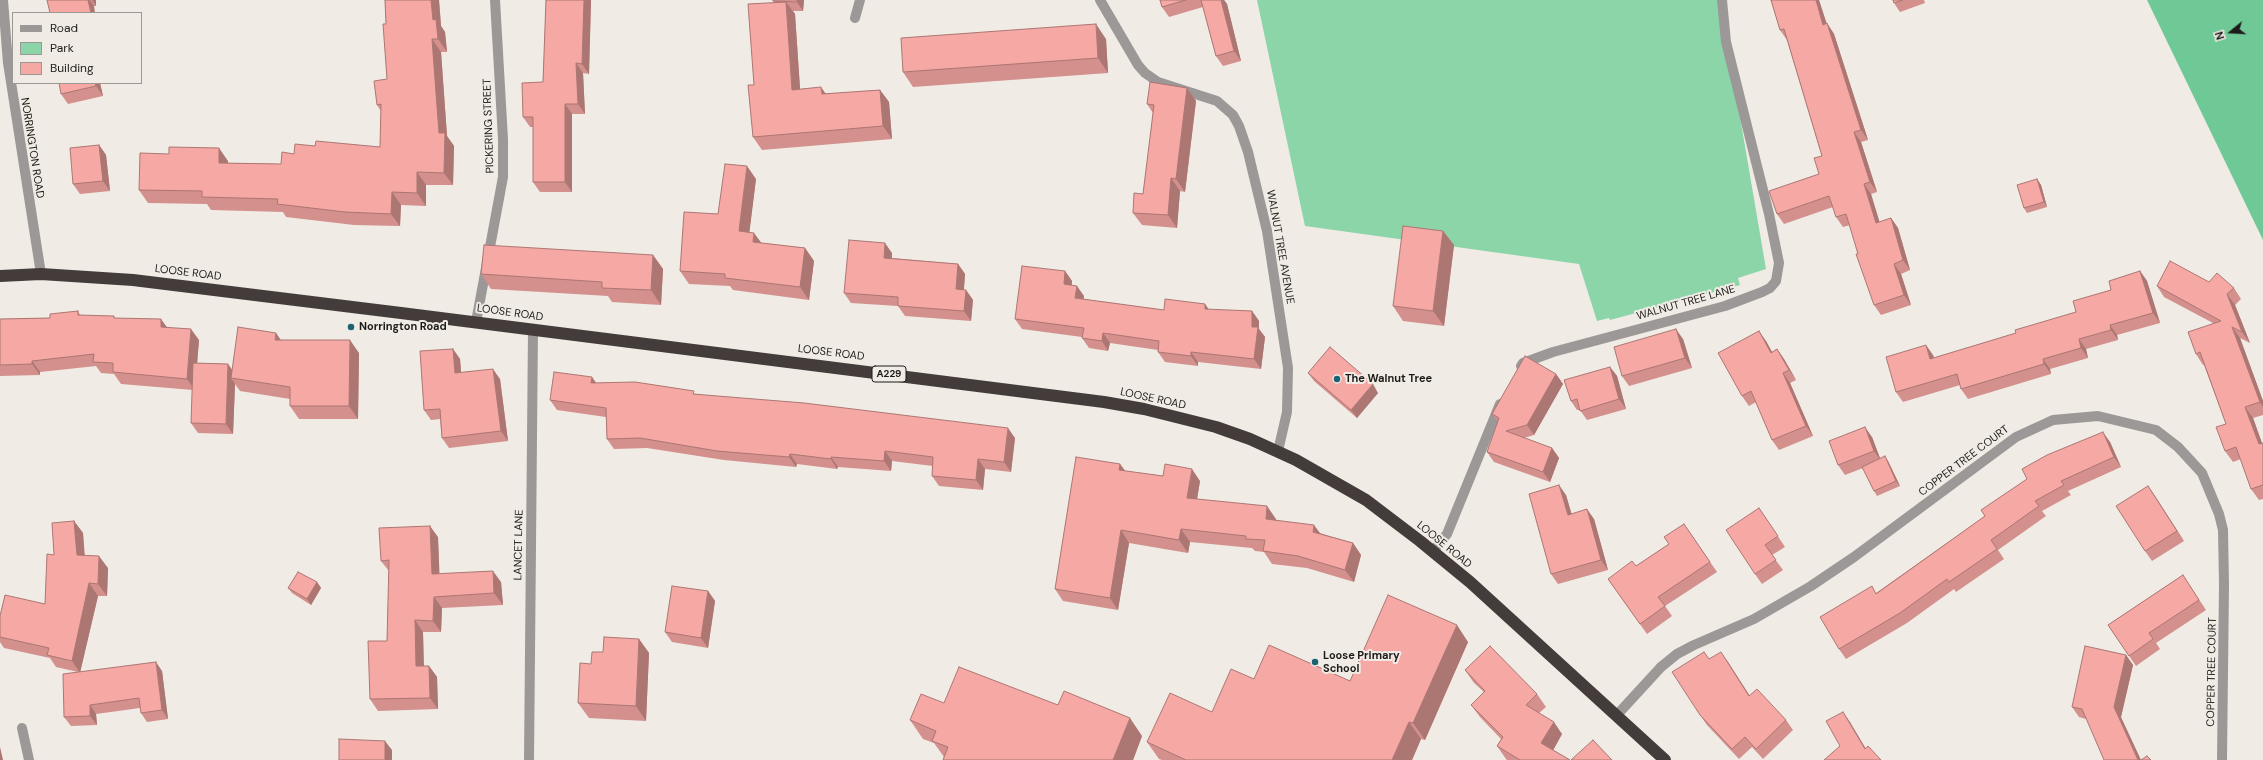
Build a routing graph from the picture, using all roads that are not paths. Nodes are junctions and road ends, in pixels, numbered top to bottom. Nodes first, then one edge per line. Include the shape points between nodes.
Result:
1 (3, 0) edge
2 (495, 0) edge
3 (860, 0) edge
4 (1100, 0) edge
5 (1722, 0) edge
6 (855, 18) dead end
7 (41, 274) junction
8 (0, 276) edge
9 (476, 322) junction
10 (533, 330) junction
11 (1515, 377) edge
12 (1504, 397) edge
13 (1278, 451) junction
14 (1433, 551) junction
15 (1616, 716) junction
16 (22, 728) dead end
17 (29, 760) edge
18 (528, 760) edge
19 (1665, 760) edge
20 (2222, 760) edge

1 - 7 street, NORRINGTON ROAD via 9,70
2 - 9 street, PICKERING STREET via 503,177
3 - 6 street
4 - 13 street, WALNUT TREE AVENUE via 1138,66 1145,73 1158,82 1217,101 1233,115 1239,126 1267,231 1288,368 1287,412
5 - 11 street, WALNUT TREE LANE via 1726,42 1779,264 1776,281 1762,292 1725,306 1553,352 1523,363
7 - 8 highway, LOOSE ROAD / A229
7 - 9 highway, LOOSE ROAD / A229 via 133,280
9 - 10 highway, LOOSE ROAD / A229
10 - 13 highway, LOOSE ROAD / A229 via 1104,402 1202,423
10 - 18 street, LANCET LANE
12 - 14 street via 1450,527
13 - 14 highway, LOOSE ROAD / A229 via 1366,500
14 - 15 highway, LOOSE ROAD / A229
15 - 19 highway, LOOSE ROAD / A229
15 - 20 street, COPPER TREE COURT via 1661,667 1677,654 1754,619 1811,586 1867,548 2016,436 2054,420 2098,416 2156,430 2178,447 2202,473 2219,514 2223,530 2224,584
16 - 17 street

